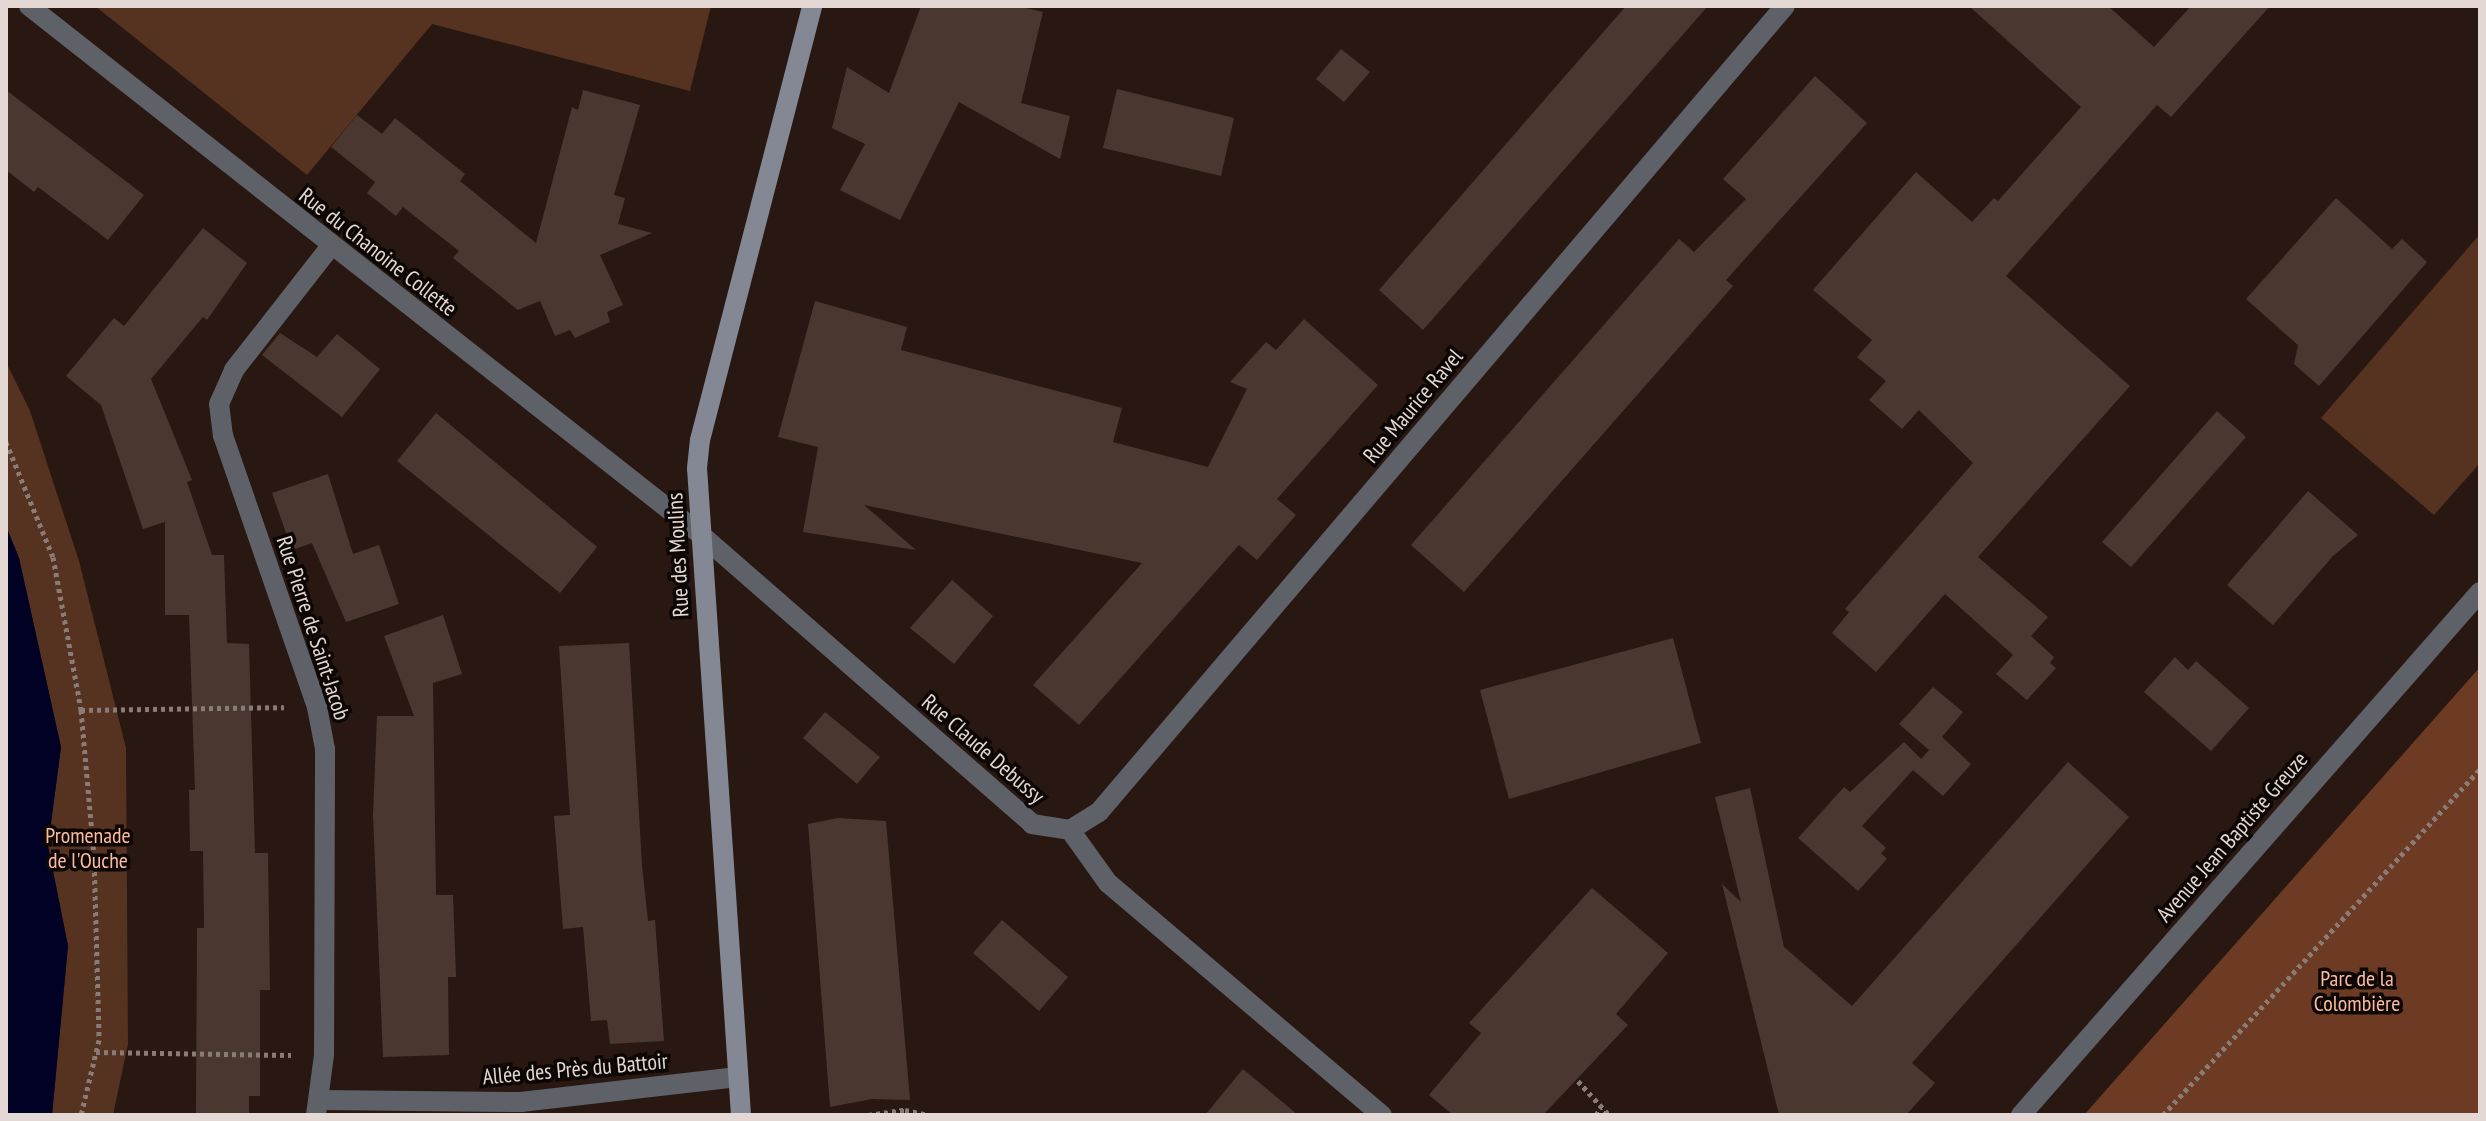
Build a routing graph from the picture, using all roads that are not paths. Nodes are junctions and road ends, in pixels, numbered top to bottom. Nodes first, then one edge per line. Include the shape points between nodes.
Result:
1 (29, 6) edge
2 (812, 6) edge
3 (1785, 6) edge
4 (331, 246) junction
5 (699, 533) junction
6 (2480, 592) edge
7 (1070, 830) junction
8 (738, 1077) junction
9 (318, 1107) edge
10 (741, 1115) edge
11 (1382, 1115) edge
12 (2021, 1115) edge

1 - 4 street, Rue du Chanoine Collette
2 - 5 street, Rue des Moulins via 700,440
3 - 7 street, Rue Maurice Ravel via 1099,812
4 - 5 street, Rue du Chanoine Collette
4 - 9 street, Rue Pierre de Saint-Jacob via 234,370 219,404 223,436 317,707 325,749 324,1055
5 - 7 street, Rue Claude Debussy via 1032,824
5 - 8 street, Rue des Moulins
6 - 12 street, Avenue Jean Baptiste Greuze
7 - 11 street via 1108,883
8 - 9 street, Allée des Près du Battoir via 521,1102
8 - 10 street, Rue des Moulins

